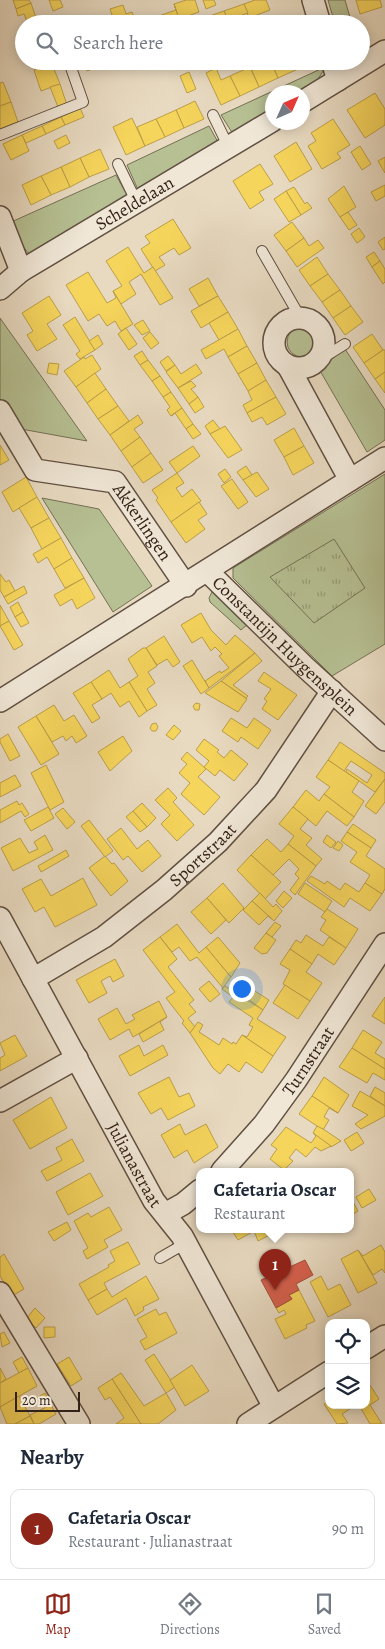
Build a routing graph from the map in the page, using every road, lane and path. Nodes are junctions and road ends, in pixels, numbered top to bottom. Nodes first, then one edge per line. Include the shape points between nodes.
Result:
1 (312, 0) edge
2 (317, 15) edge
3 (385, 51) edge
4 (370, 57) edge
5 (72, 70) edge
6 (335, 71) edge
7 (310, 94) edge
8 (213, 115) dead end
9 (265, 125) edge
10 (0, 135) edge
11 (229, 148) junction
12 (118, 164) dead end
13 (138, 203) junction
14 (0, 217) edge
15 (262, 251) dead end
16 (21, 271) junction
17 (0, 289) edge
18 (300, 317) junction
19 (345, 344) dead end
20 (323, 353) junction
21 (288, 366) junction
22 (0, 412) edge
23 (385, 458) edge
24 (350, 480) junction
25 (207, 571) junction
26 (186, 586) junction
27 (332, 691) junction
28 (0, 701) edge
29 (385, 740) edge
30 (0, 918) edge
31 (385, 944) edge
32 (34, 979) junction
33 (77, 1058) junction
34 (0, 1101) edge
35 (225, 1168) edge
36 (196, 1194) edge
37 (165, 1214) junction
38 (186, 1242) junction
39 (160, 1258) dead end
40 (0, 1293) edge
41 (385, 1336) edge
42 (370, 1345) edge
43 (325, 1375) edge
44 (274, 1407) junction
45 (80, 1424) edge
46 (248, 1424) edge

1 - 2 street
3 - 4 street
5 - 10 lane via 83,102
6 - 7 street
8 - 11 lane
9 - 11 street, Scheldelaan
11 - 13 street, Scheldelaan
12 - 13 lane
13 - 16 street, Scheldelaan
14 - 16 street
15 - 18 lane
16 - 17 street, Scheldelaan
18 - 20 street via 321,329
18 - 21 street via 284,322 274,336 275,351
19 - 20 lane via 329,354
20 - 21 street via 312,365 304,368
21 - 24 street
22 - 26 street, Akkerlingen via 35,470 115,482
23 - 24 street
24 - 25 street
25 - 26 street
25 - 27 street, Constantijn Huygensplein
26 - 28 street
27 - 29 street, Constantijn Huygensplein
27 - 32 street, Sportstraat via 266,790 218,842 104,937
30 - 32 street, Julianastraat
31 - 35 street, Turnstraat via 280,1102
32 - 33 street, Julianastraat
33 - 34 street
33 - 37 street, Julianastraat via 154,1201
36 - 37 street
37 - 38 street, Julianastraat
38 - 39 lane
38 - 44 street, Julianastraat
40 - 45 street
41 - 42 street
43 - 44 street
44 - 46 street

